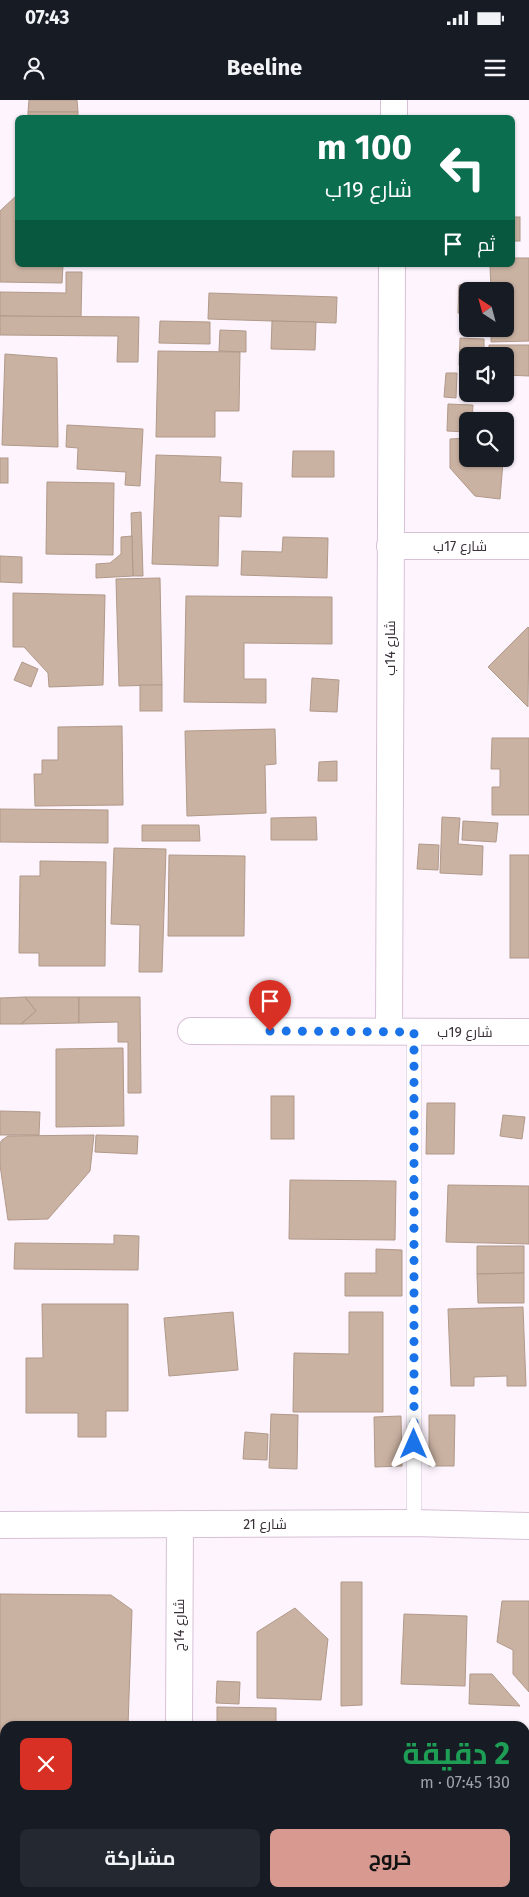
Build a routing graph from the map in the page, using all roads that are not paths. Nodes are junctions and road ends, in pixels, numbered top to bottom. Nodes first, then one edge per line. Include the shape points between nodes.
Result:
1 (394, 100) edge
2 (394, 115) edge
3 (392, 267) edge
4 (390, 546) junction
5 (529, 546) edge
6 (191, 1031) dead end
7 (401, 1031) junction
8 (529, 1032) edge
9 (414, 1523) junction
10 (180, 1524) junction
11 (0, 1525) edge
12 (529, 1526) edge
13 (179, 1721) edge

1 - 2 street
3 - 4 street, شارع 14ب
4 - 5 street, شارع 17ب
4 - 7 street, شارع 14ب
6 - 7 street, شارع 19ب
7 - 8 street, شارع 19ب
7 - 9 lane
9 - 10 street, شارع 21
9 - 12 street, شارع 21
10 - 11 street, شارع 21
10 - 13 street, شارع 14ج

